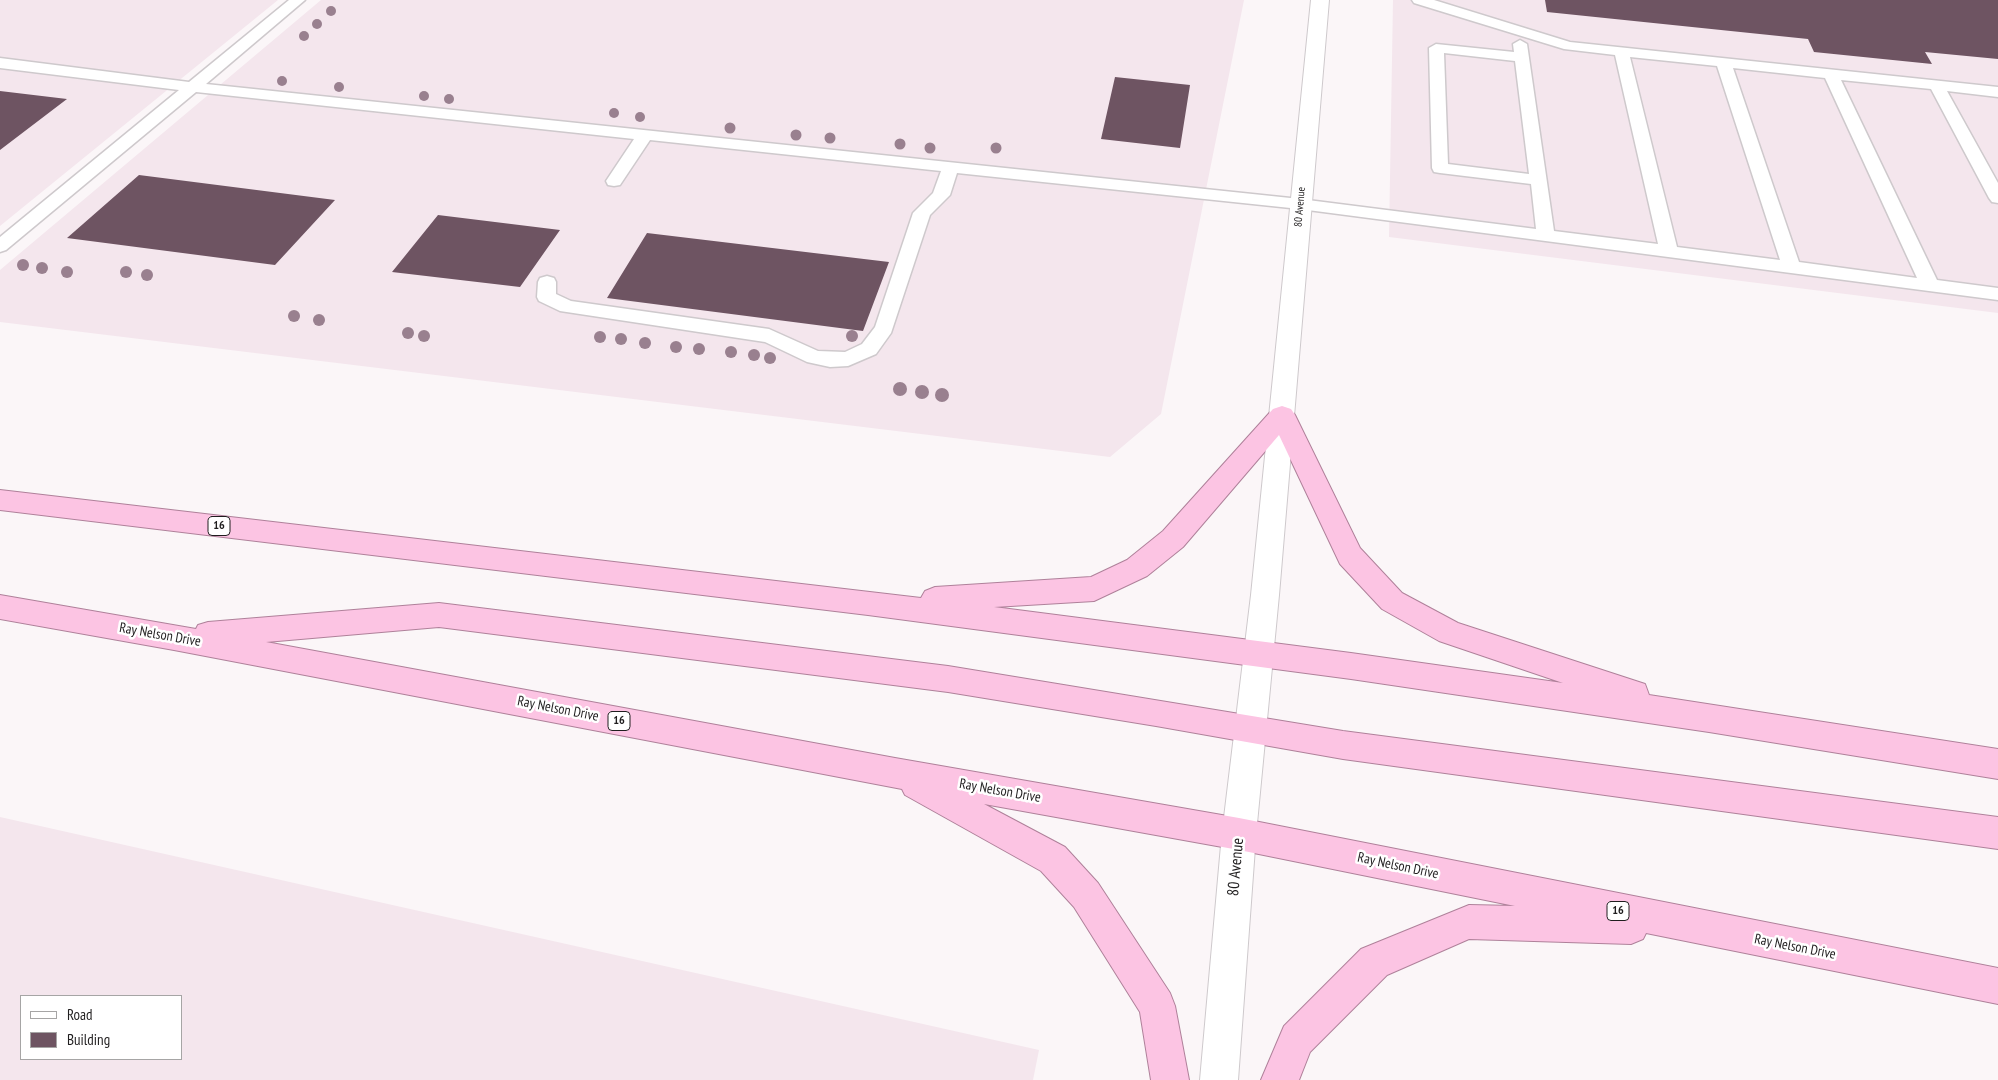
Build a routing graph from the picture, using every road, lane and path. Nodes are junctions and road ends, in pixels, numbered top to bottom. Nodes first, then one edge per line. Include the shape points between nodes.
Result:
1 (298, 0) edge
2 (1320, 0) edge
3 (1419, 0) edge
4 (1520, 31) junction
5 (1621, 51) junction
6 (1521, 57) junction
7 (1723, 62) junction
8 (0, 63) edge
9 (1831, 74) junction
10 (1936, 85) junction
11 (192, 87) junction
12 (1998, 92) edge
13 (645, 135) junction
14 (951, 168) junction
15 (1538, 180) junction
16 (614, 181) dead end
17 (1998, 198) edge
18 (1300, 204) junction
19 (1546, 236) junction
20 (0, 246) edge
21 (1669, 252) junction
22 (1792, 268) junction
23 (547, 282) dead end
24 (1930, 285) junction
25 (1998, 294) edge
26 (1282, 415) junction
27 (0, 500) edge
28 (868, 603) junction
29 (0, 607) edge
30 (174, 637) junction
31 (1259, 654) junction
32 (1709, 718) junction
33 (1251, 729) junction
34 (1998, 764) edge
35 (895, 773) junction
36 (1998, 833) edge
37 (1239, 834) junction
38 (1711, 930) junction
39 (1998, 986) edge
40 (1170, 1080) edge
41 (1219, 1080) edge
42 (1280, 1080) edge

1 - 11 lane
2 - 18 street, 80 Avenue
3 - 4 lane
4 - 5 lane via 1569,46
4 - 6 lane
5 - 7 lane
5 - 21 lane
6 - 15 lane
6 - 15 lane via 1436,48 1440,168
7 - 9 lane
7 - 22 lane
8 - 11 lane
9 - 10 lane
9 - 24 lane
10 - 12 lane
10 - 17 lane
11 - 13 lane
11 - 20 lane
13 - 14 lane
13 - 16 lane
14 - 18 lane
14 - 23 lane via 941,195 922,213 884,328 870,349 848,359 814,357 768,336 567,307 546,297
15 - 19 lane
18 - 19 lane
18 - 26 street, 80 Avenue
19 - 21 lane
21 - 22 lane
22 - 24 lane
24 - 25 lane
26 - 28 highway via 1173,539 1137,568 1094,589
26 - 31 street, 80 Avenue
26 - 32 highway via 1350,556 1392,601 1449,632
27 - 28 highway, 16
28 - 31 highway, 16
29 - 30 highway, Ray Nelson Drive / 16
30 - 33 highway via 439,615 948,679
30 - 35 highway, Ray Nelson Drive / 16
31 - 32 highway, 16
31 - 33 street, 80 Avenue
32 - 34 highway, 16
33 - 36 highway via 1352,746
33 - 37 street, 80 Avenue
35 - 37 highway, Ray Nelson Drive / 16
35 - 40 highway via 1053,859 1086,894 1157,1006
37 - 38 highway, Ray Nelson Drive / 16
37 - 41 street, 80 Avenue
38 - 39 highway, Ray Nelson Drive / 16
38 - 42 highway via 1470,922 1374,962 1297,1039

